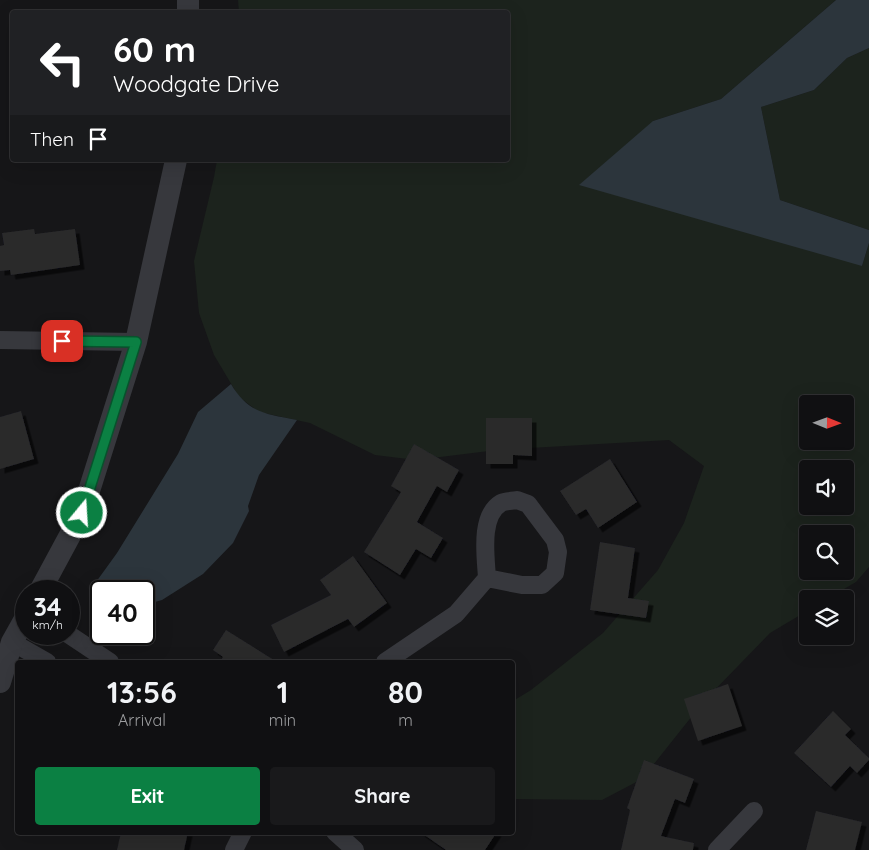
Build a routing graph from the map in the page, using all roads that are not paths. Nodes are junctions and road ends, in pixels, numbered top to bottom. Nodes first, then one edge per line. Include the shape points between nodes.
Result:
1 (176, 162) edge
2 (0, 340) edge
3 (136, 342) junction
4 (487, 578) junction
5 (46, 580) edge
6 (15, 634) edge
7 (80, 642) edge
8 (6, 647) edge
9 (42, 660) edge
10 (107, 660) edge
11 (388, 660) edge
12 (0, 682) edge
13 (754, 811) dead end
14 (242, 835) edge
15 (338, 835) edge
16 (234, 850) edge
17 (355, 850) edge
18 (717, 850) edge

1 - 3 street
2 - 3 street
3 - 5 street via 82,513
4 - 4 street via 522,585 542,585 555,573 558,552 555,540 528,504 517,500 501,503 491,513 485,540
4 - 11 street via 456,614
6 - 8 street
7 - 10 street
8 - 9 street
8 - 12 street
13 - 18 street
14 - 16 street
15 - 17 street

